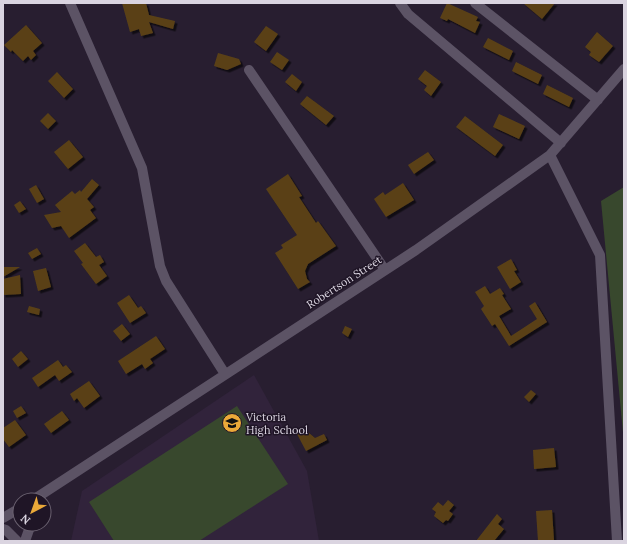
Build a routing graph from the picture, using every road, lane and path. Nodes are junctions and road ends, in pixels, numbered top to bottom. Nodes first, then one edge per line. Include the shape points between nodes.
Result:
1 (70, 3) edge
2 (400, 3) edge
3 (475, 3) edge
4 (624, 69) edge
5 (249, 70) dead end
6 (598, 100) junction
7 (561, 143) junction
8 (550, 155) junction
9 (385, 270) junction
10 (225, 374) junction
11 (54, 487) junction
12 (46, 492) edge
13 (50, 492) edge
14 (12, 513) edge
15 (3, 518) edge
16 (3, 529) edge
17 (17, 541) edge
18 (618, 541) edge

1 - 10 street via 142,168 164,276
2 - 7 street via 408,14
3 - 6 street
4 - 6 street, Robertson Street
5 - 9 street
6 - 7 street, Robertson Street
7 - 8 street, Robertson Street
8 - 9 street, Robertson Street
8 - 18 street via 600,255
9 - 10 street, Robertson Street
10 - 11 street, Robertson Street
11 - 12 street, Robertson Street
11 - 13 street, Robertson Street
14 - 15 street
16 - 17 street

